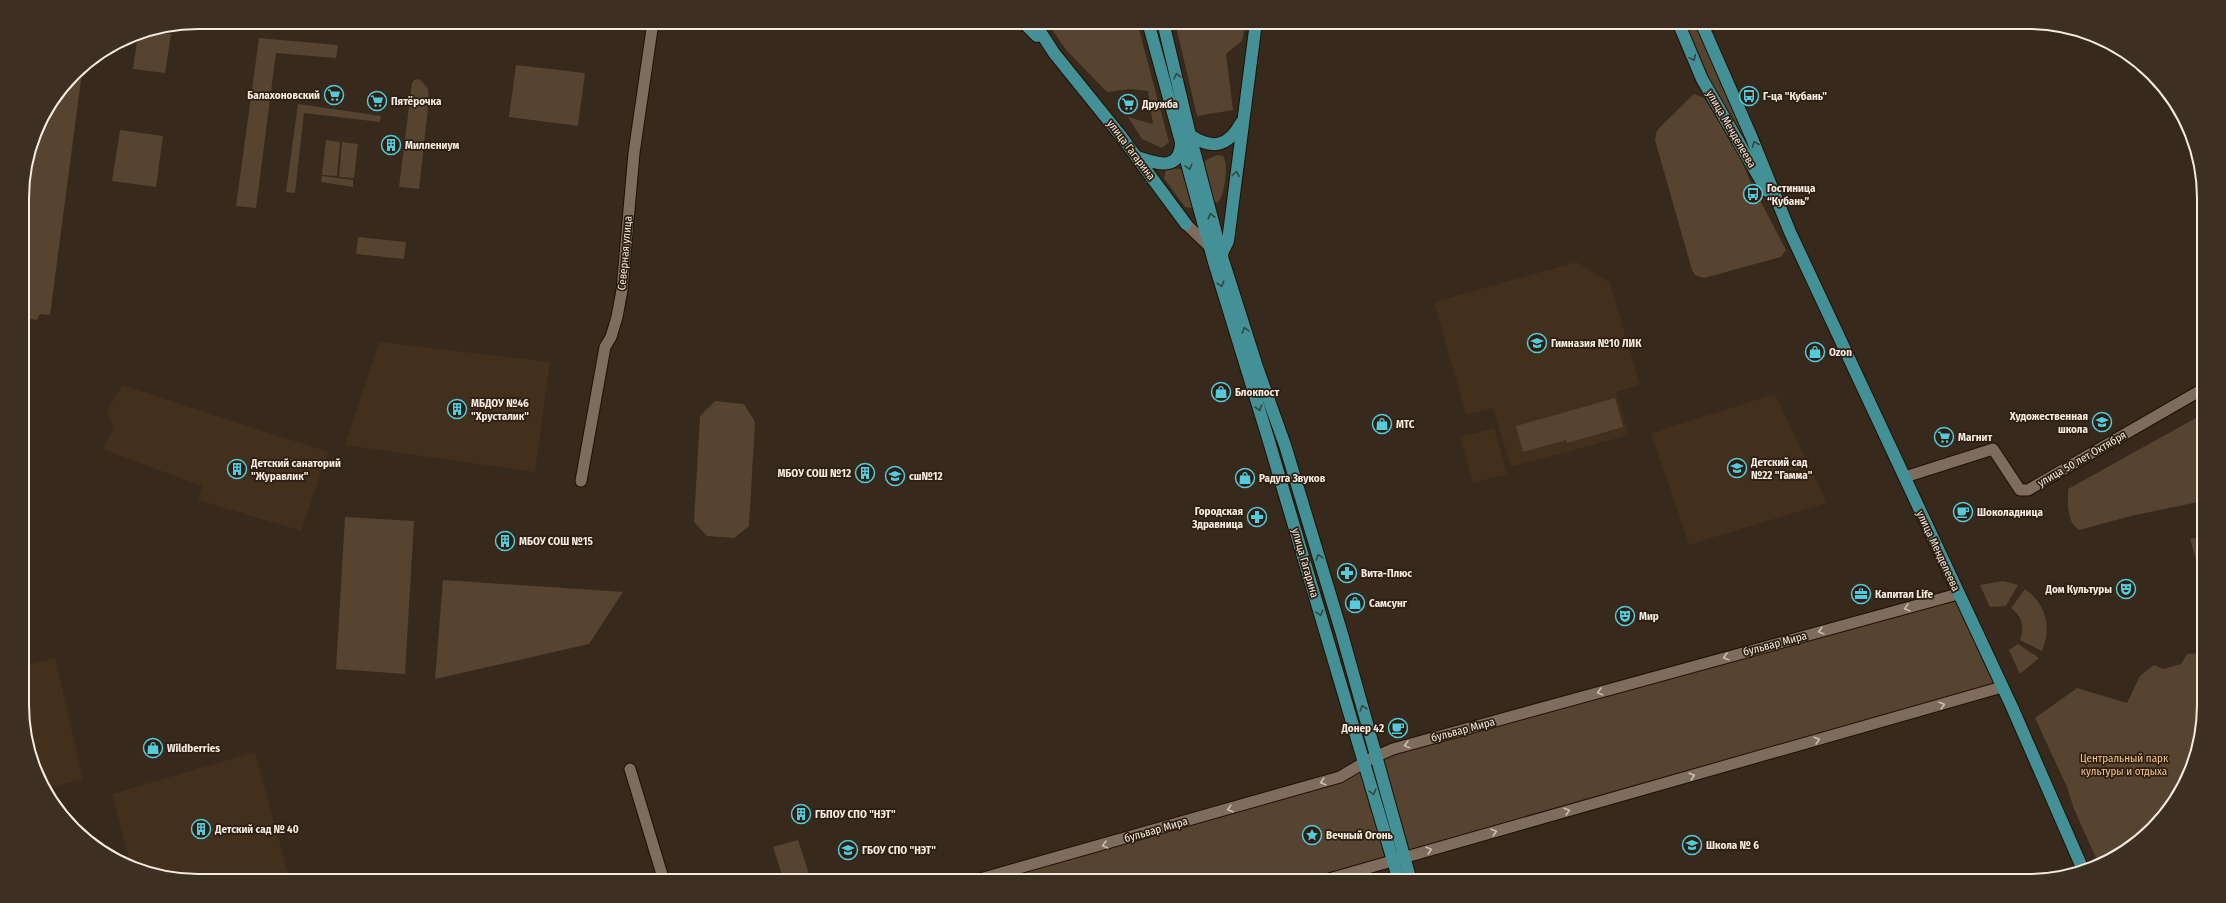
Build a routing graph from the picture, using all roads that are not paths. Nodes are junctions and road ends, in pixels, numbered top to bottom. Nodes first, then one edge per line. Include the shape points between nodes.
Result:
1 (652, 29) edge
2 (1030, 29) edge
3 (1039, 29) edge
4 (1150, 29) edge
5 (1165, 29) edge
6 (1255, 29) edge
7 (1681, 29) edge
8 (1704, 29) edge
9 (1054, 52) junction
10 (1242, 121) junction
11 (1186, 137) junction
12 (1137, 157) junction
13 (1186, 224) joint
14 (1790, 232) junction
15 (1210, 246) junction
16 (1222, 253) junction
17 (2197, 392) edge
18 (1904, 477) junction
19 (581, 481) dead end
20 (1958, 594) junction
21 (2002, 687) junction
22 (1377, 756) junction
23 (1364, 763) junction
24 (630, 769) dead end
25 (1405, 857) junction
26 (1393, 861) junction
27 (2081, 865) edge
28 (662, 874) edge
29 (998, 874) edge
30 (1347, 874) edge
31 (1397, 874) edge
32 (1409, 874) edge

1 - 19 street, Северная улица via 634,154 622,290 615,324 605,347
2 - 9 main road, улица Гагарина
3 - 9 main road, улица Гагарина
4 - 11 main road, улица Гагарина
11 -> 5 main road, улица Гагарина
6 - 10 main road
7 -> 14 main road, улица Менделеева via 1702,79
14 -> 8 main road, улица Менделеева
9 - 12 main road, улица Гагарина
10 - 11 main road via 1234,136 1223,142 1212,145
16 -> 10 main road via 1228,241
11 - 12 main road via 1176,160 1169,163
11 -> 15 main road, улица Гагарина
16 -> 11 main road, улица Гагарина
12 - 13 main road, улица Гагарина
13 - 15 street, улица Гагарина
14 - 18 main road, улица Менделеева
15 -> 23 main road, улица Гагарина
22 -> 16 main road, улица Гагарина via 1285,445 1257,367
17 - 18 street, улица 50 лет Октября via 2028,490 2020,490 1993,449
18 - 20 main road, улица Менделеева
20 - 21 main road, улица Менделеева
20 -> 22 street, бульвар Мира via 1400,747
25 -> 21 street
21 - 27 main road, улица Менделеева
22 - 23 street, бульвар Мира
22 - 25 main road, улица Гагарина
23 -> 26 main road, улица Гагарина
23 -> 29 street, бульвар Мира via 1340,777
24 - 28 street
25 - 26 street
25 - 32 main road, улица Гагарина
26 - 30 street
26 - 31 main road, улица Гагарина

